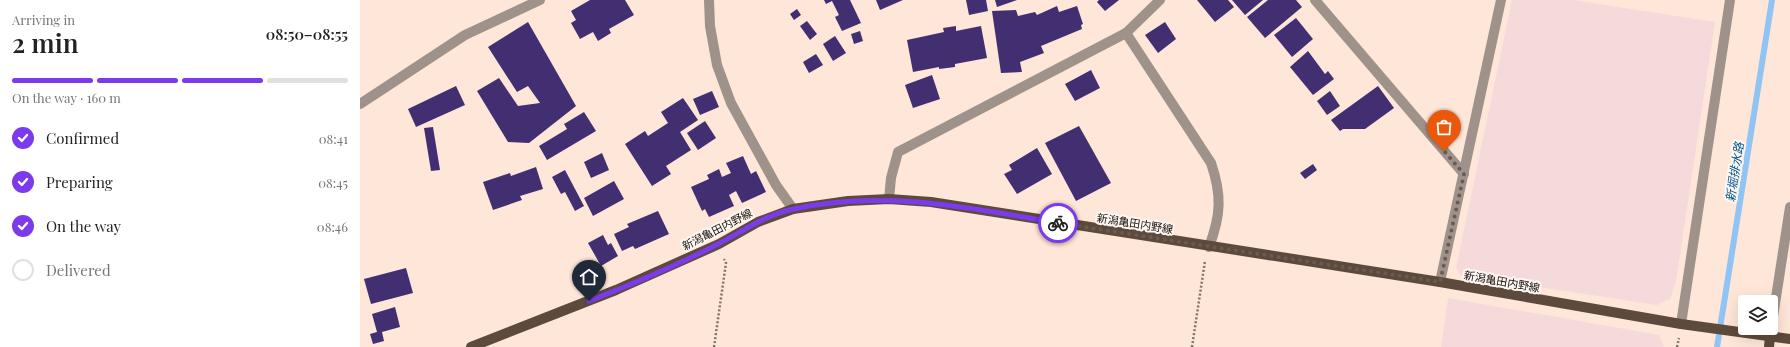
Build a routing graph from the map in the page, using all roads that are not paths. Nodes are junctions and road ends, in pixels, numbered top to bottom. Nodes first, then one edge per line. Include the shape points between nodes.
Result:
1 (540, 0) edge
2 (709, 0) edge
3 (1160, 0) edge
4 (1315, 0) edge
5 (1501, 0) edge
6 (1730, 0) edge
7 (1126, 34) junction
8 (360, 104) edge
9 (1464, 174) junction
10 (888, 199) junction
11 (1790, 206) edge
12 (793, 209) junction
13 (1209, 247) junction
14 (1440, 282) junction
15 (1681, 324) junction
16 (1770, 336) junction
17 (1790, 339) edge
18 (471, 347) edge
19 (1769, 347) edge

1 - 8 street via 465,34
2 - 12 street via 710,26 717,64 731,103 776,185
3 - 7 street
4 - 9 street
5 - 9 street
6 - 15 street
7 - 10 street via 898,152
7 - 13 street via 1211,162 1220,201 1216,228
9 - 14 street
10 - 12 main road, 新潟亀田内野線 via 848,201
10 - 13 main road, 新潟亀田内野線 via 931,202
11 - 16 street
12 - 18 main road, 新潟亀田内野線 via 758,222 719,244 616,290
13 - 14 main road, 新潟亀田内野線
14 - 15 main road, 新潟亀田内野線
15 - 16 main road, 新潟亀田内野線
16 - 17 main road, 新潟亀田内野線
16 - 19 main road

